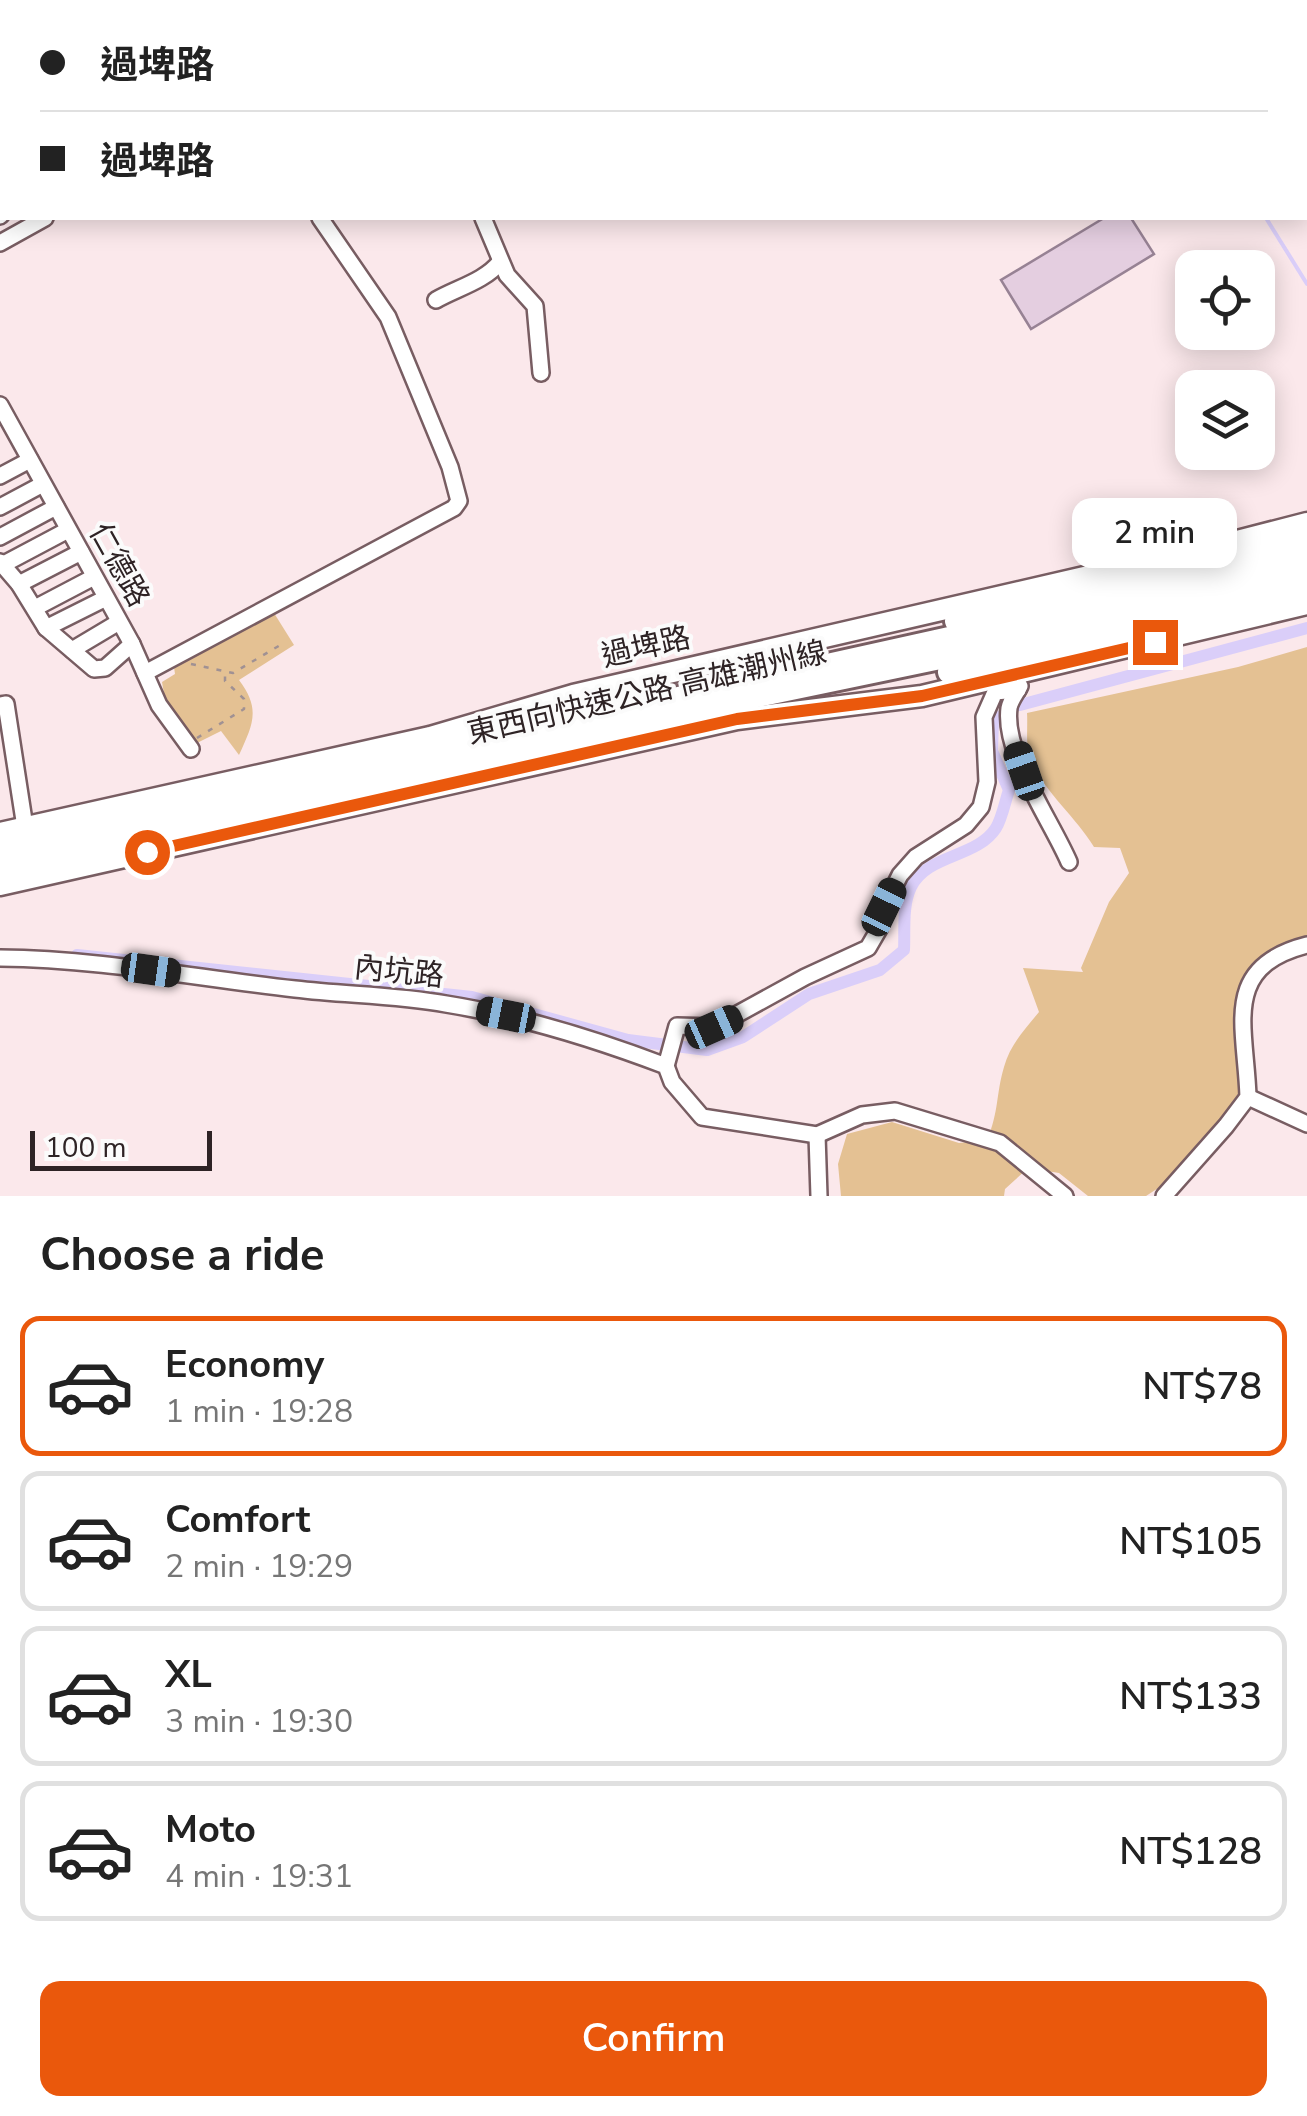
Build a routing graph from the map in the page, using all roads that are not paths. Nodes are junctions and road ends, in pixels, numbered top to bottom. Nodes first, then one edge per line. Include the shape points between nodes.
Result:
1 (41, 220) edge
2 (321, 220) edge
3 (483, 220) edge
4 (0, 243) edge
5 (500, 262) junction
6 (436, 300) dead end
7 (541, 373) dead end
8 (2, 414) edge
9 (30, 460) junction
10 (0, 476) edge
11 (43, 484) junction
12 (56, 507) junction
13 (0, 510) edge
14 (1307, 522) edge
15 (68, 530) junction
16 (5, 534) edge
17 (1307, 536) edge
18 (80, 552) junction
19 (1307, 553) edge
20 (1, 563) edge
21 (1307, 573) edge
22 (94, 577) junction
23 (19, 584) junction
24 (1307, 592) edge
25 (106, 598) junction
26 (1307, 604) edge
27 (35, 608) junction
28 (119, 622) junction
29 (46, 628) junction
30 (132, 644) junction
31 (72, 650) junction
32 (145, 673) junction
33 (1021, 682) junction
34 (733, 702) junction
35 (0, 705) edge
36 (189, 746) road end
37 (434, 751) junction
38 (25, 827) junction
39 (0, 833) edge
40 (0, 848) edge
41 (1069, 862) dead end
42 (0, 868) edge
43 (0, 885) edge
44 (1307, 945) edge
45 (0, 958) edge
46 (666, 1066) junction
47 (1248, 1097) junction
48 (1307, 1124) edge
49 (816, 1136) junction
50 (820, 1196) edge
51 (1064, 1196) edge
52 (1164, 1196) edge

1 - 4 street
2 - 32 street via 388,317 459,501
3 - 5 street
5 - 6 street via 490,275
5 - 7 street via 535,306
8 - 9 street, 仁德路
9 - 10 street
9 - 11 street, 仁德路
11 - 12 street, 仁德路
11 - 13 street
12 - 15 street, 仁德路
12 - 16 street
13 - 16 street
14 - 38 main road, 過埤路 via 573,695 430,737
15 - 18 street, 仁德路
15 - 20 street
17 - 37 highway via 727,673
18 - 22 street, 仁德路
18 - 23 street
19 - 37 highway, 東西向快速公路 高雄潮州線
20 - 23 street
21 - 34 highway, 東西向快速公路 高雄潮州線
22 - 25 street, 仁德路
22 - 27 street
23 - 27 street
24 - 34 highway via 1041,655
25 - 28 street, 仁德路
25 - 29 street
26 - 33 main road
27 - 29 street
28 - 30 street, 仁德路
28 - 31 street
29 - 31 street
30 - 31 street via 99,670
30 - 32 street, 仁德路
32 - 36 street, 仁德路
33 - 41 street via 1009,706 1013,740
33 - 43 main road via 737,719
33 - 46 street via 994,692 984,717 982,808 900,875 868,948 714,1027 678,1026
34 - 42 highway, 東西向快速公路 高雄潮州線
35 - 38 street via 6,704
37 - 40 highway, 東西向快速公路 高雄潮州線
38 - 39 main road, 過埤路
44 - 47 street via 1282,951 1250,977 1242,1008
45 - 46 street, 內坑路 via 87,961 443,1003 506,1015
46 - 49 street via 702,1118
47 - 48 street
47 - 52 street
49 - 50 street
49 - 51 street via 862,1115 895,1112 1000,1143

